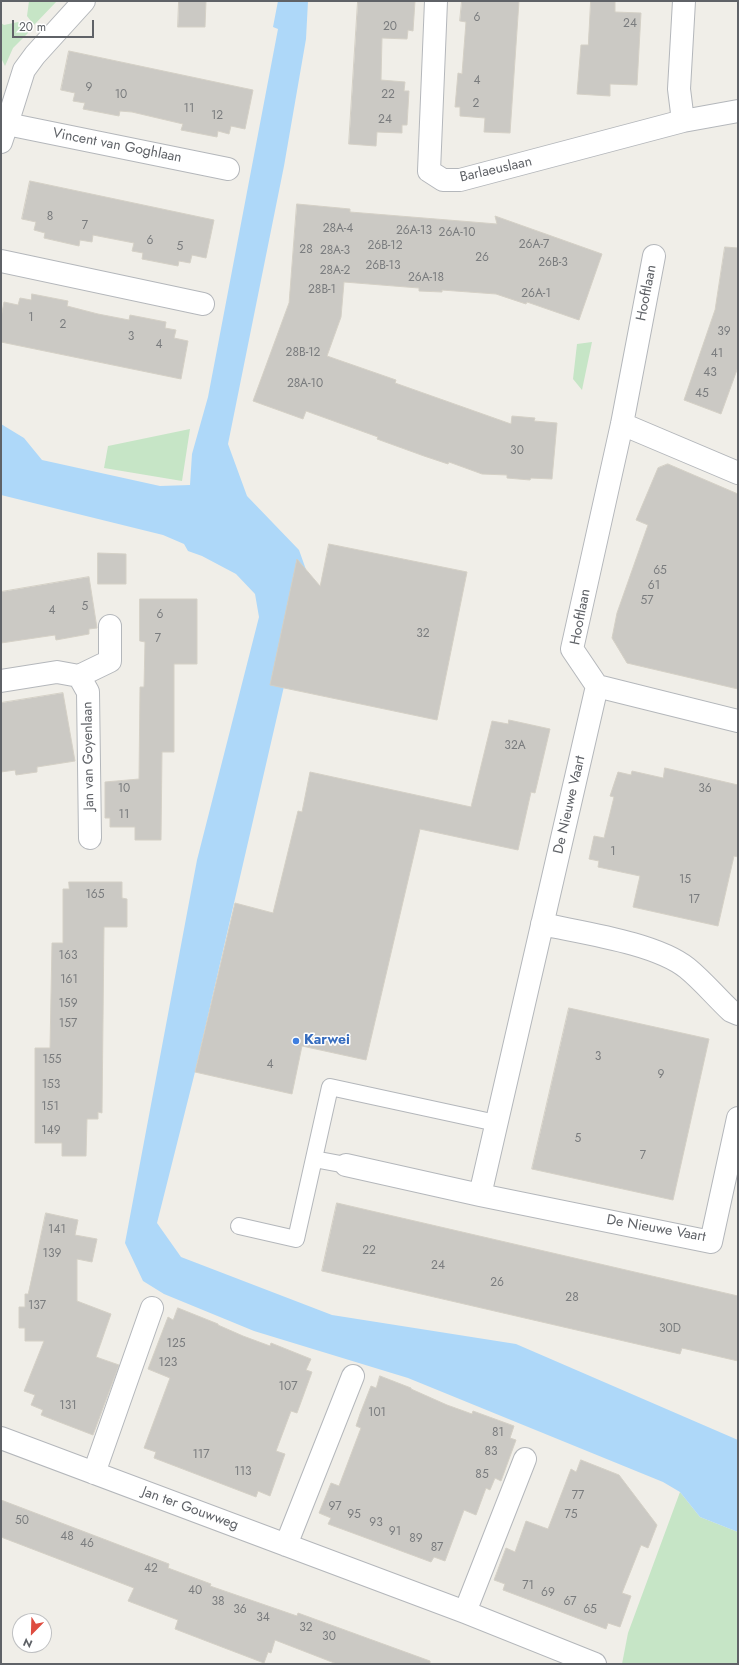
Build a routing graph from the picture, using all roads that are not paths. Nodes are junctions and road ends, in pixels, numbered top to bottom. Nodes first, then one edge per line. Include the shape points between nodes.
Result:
1 (84, 1) edge
2 (436, 1) edge
3 (684, 1) edge
4 (738, 111) edge
5 (684, 122) junction
6 (4, 133) edge
7 (228, 169) dead end
8 (654, 256) dead end
9 (1, 261) edge
10 (203, 304) dead end
11 (622, 424) junction
12 (738, 473) edge
13 (110, 626) dead end
14 (79, 676) junction
15 (1, 681) edge
16 (597, 686) junction
17 (738, 721) edge
18 (90, 838) dead end
19 (542, 924) junction
20 (738, 1014) edge
21 (738, 1118) edge
22 (496, 1123) junction
23 (314, 1158) junction
24 (346, 1165) joint
25 (480, 1195) junction
26 (239, 1226) dead end
27 (152, 1308) dead end
28 (353, 1376) dead end
29 (1, 1438) edge
30 (525, 1460) dead end
31 (94, 1473) junction
32 (286, 1545) junction
33 (465, 1612) junction
34 (595, 1664) edge

1 - 6 street, Vincent van Goghlaan via 24,70
2 - 5 street, Barlaeuslaan via 429,171 433,175 444,180 460,180
3 - 5 street via 679,89
4 - 5 street, Barlaeuslaan
6 - 7 street, Vincent van Goghlaan
8 - 11 street, Hooftlaan
9 - 10 street
11 - 12 street
11 - 16 street, Hooftlaan via 572,649
13 - 14 street via 110,661
14 - 15 street via 57,672
14 - 18 street, Jan van Goyenlaan via 88,692
16 - 17 street
16 - 19 street, De Nieuwe Vaart
19 - 20 street via 641,946 666,955 687,968 731,1011
19 - 22 street, De Nieuwe Vaart
21 - 25 street, De Nieuwe Vaart via 711,1242
22 - 23 lane via 330,1087
22 - 25 street, De Nieuwe Vaart
23 - 24 lane
23 - 26 lane via 296,1239
24 - 25 street, De Nieuwe Vaart
27 - 31 street
28 - 32 street
29 - 31 street, Jan ter Gouwweg
30 - 33 street
31 - 32 street, Jan ter Gouwweg
32 - 33 street, Jan ter Gouwweg
33 - 34 street, Jan ter Gouwweg

